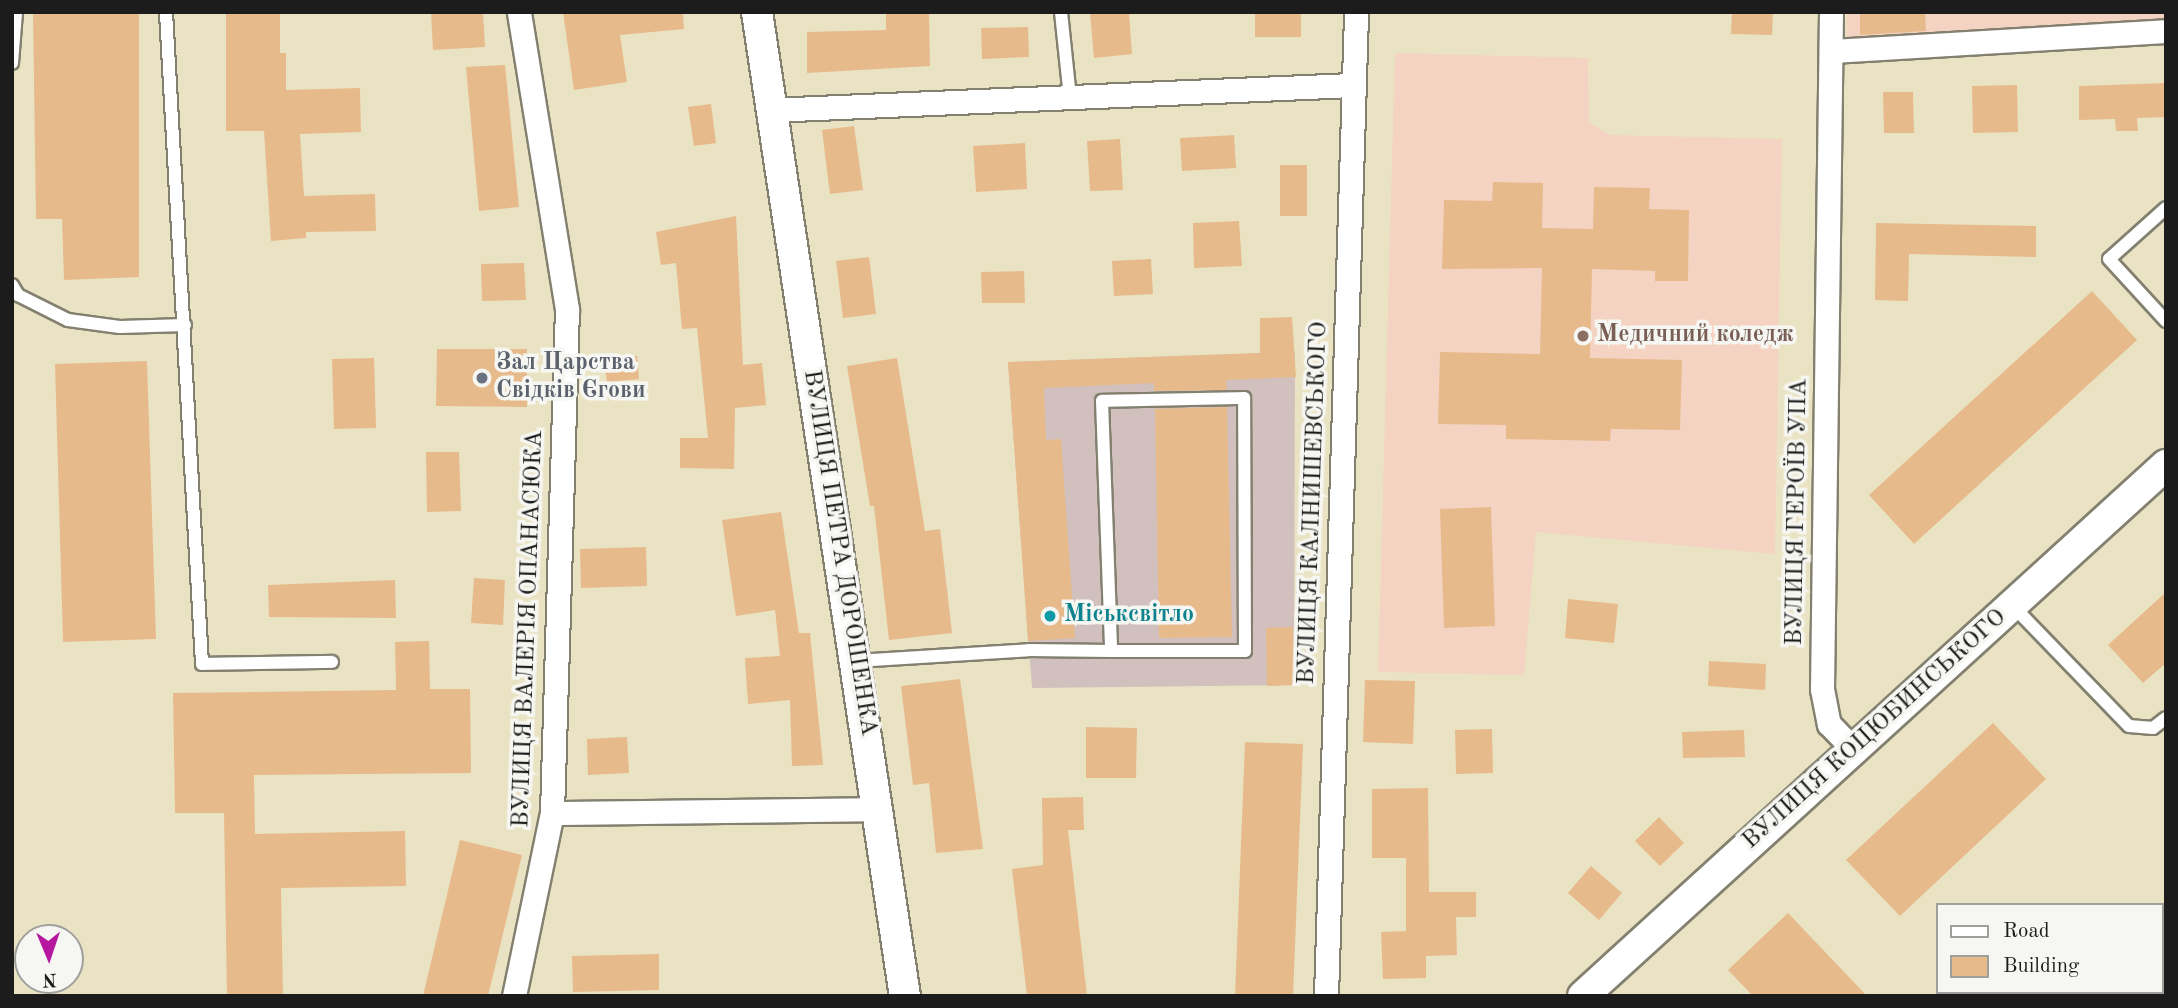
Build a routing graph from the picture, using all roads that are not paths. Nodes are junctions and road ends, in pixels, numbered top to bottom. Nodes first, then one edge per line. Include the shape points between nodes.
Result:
1 (16, 12) edge
2 (166, 12) edge
3 (519, 12) edge
4 (757, 12) edge
5 (1061, 12) edge
6 (1356, 12) edge
7 (1831, 12) edge
8 (2166, 31) edge
9 (1830, 51) junction
10 (12, 63) edge
11 (1353, 85) junction
12 (1070, 97) junction
13 (770, 110) junction
14 (2166, 208) edge
15 (12, 285) edge
16 (2166, 321) edge
17 (185, 325) junction
18 (2166, 465) edge
19 (2012, 605) junction
20 (1111, 651) junction
21 (855, 661) junction
22 (332, 662) dead end
23 (2166, 718) edge
24 (1854, 750) junction
25 (878, 809) junction
26 (552, 813) junction
27 (514, 996) edge
28 (905, 996) edge
29 (1326, 996) edge
30 (1583, 996) edge

1 - 10 lane
2 - 17 lane via 169,124
3 - 26 street, ВУЛИЦЯ ВАЛЕРІЯ ОПАНАСЮКА via 567,309
4 - 13 street, ВУЛИЦЯ ПЕТРА ДОРОШЕНКА
5 - 12 lane
6 - 11 street, ВУЛИЦЯ КАЛНИШЕВСЬКОГО
7 - 9 street, ВУЛИЦЯ ГЕРОЇВ УПА
8 - 9 street
9 - 24 street, ВУЛИЦЯ ГЕРОЇВ УПА via 1822,689 1829,724
11 - 12 street
11 - 29 street, ВУЛИЦЯ КАЛНИШЕВСЬКОГО
12 - 13 street
13 - 21 street, ВУЛИЦЯ ПЕТРА ДОРОШЕНКА
14 - 16 lane via 2109,260
15 - 17 lane via 18,295 68,320 120,327
17 - 22 lane via 202,664
18 - 19 street, ВУЛИЦЯ КОЦЮБИНСЬКОГО
19 - 23 lane via 2129,726 2153,728
19 - 24 street, ВУЛИЦЯ КОЦЮБИНСЬКОГО
20 - 20 lane via 1245,651 1244,398 1102,401
20 - 21 lane via 1029,650
21 - 25 street, ВУЛИЦЯ ПЕТРА ДОРОШЕНКА
24 - 30 street, ВУЛИЦЯ КОЦЮБИНСЬКОГО
25 - 26 street
25 - 28 street, ВУЛИЦЯ ПЕТРА ДОРОШЕНКА
26 - 27 street, ВУЛИЦЯ ВАЛЕРІЯ ОПАНАСЮКА

